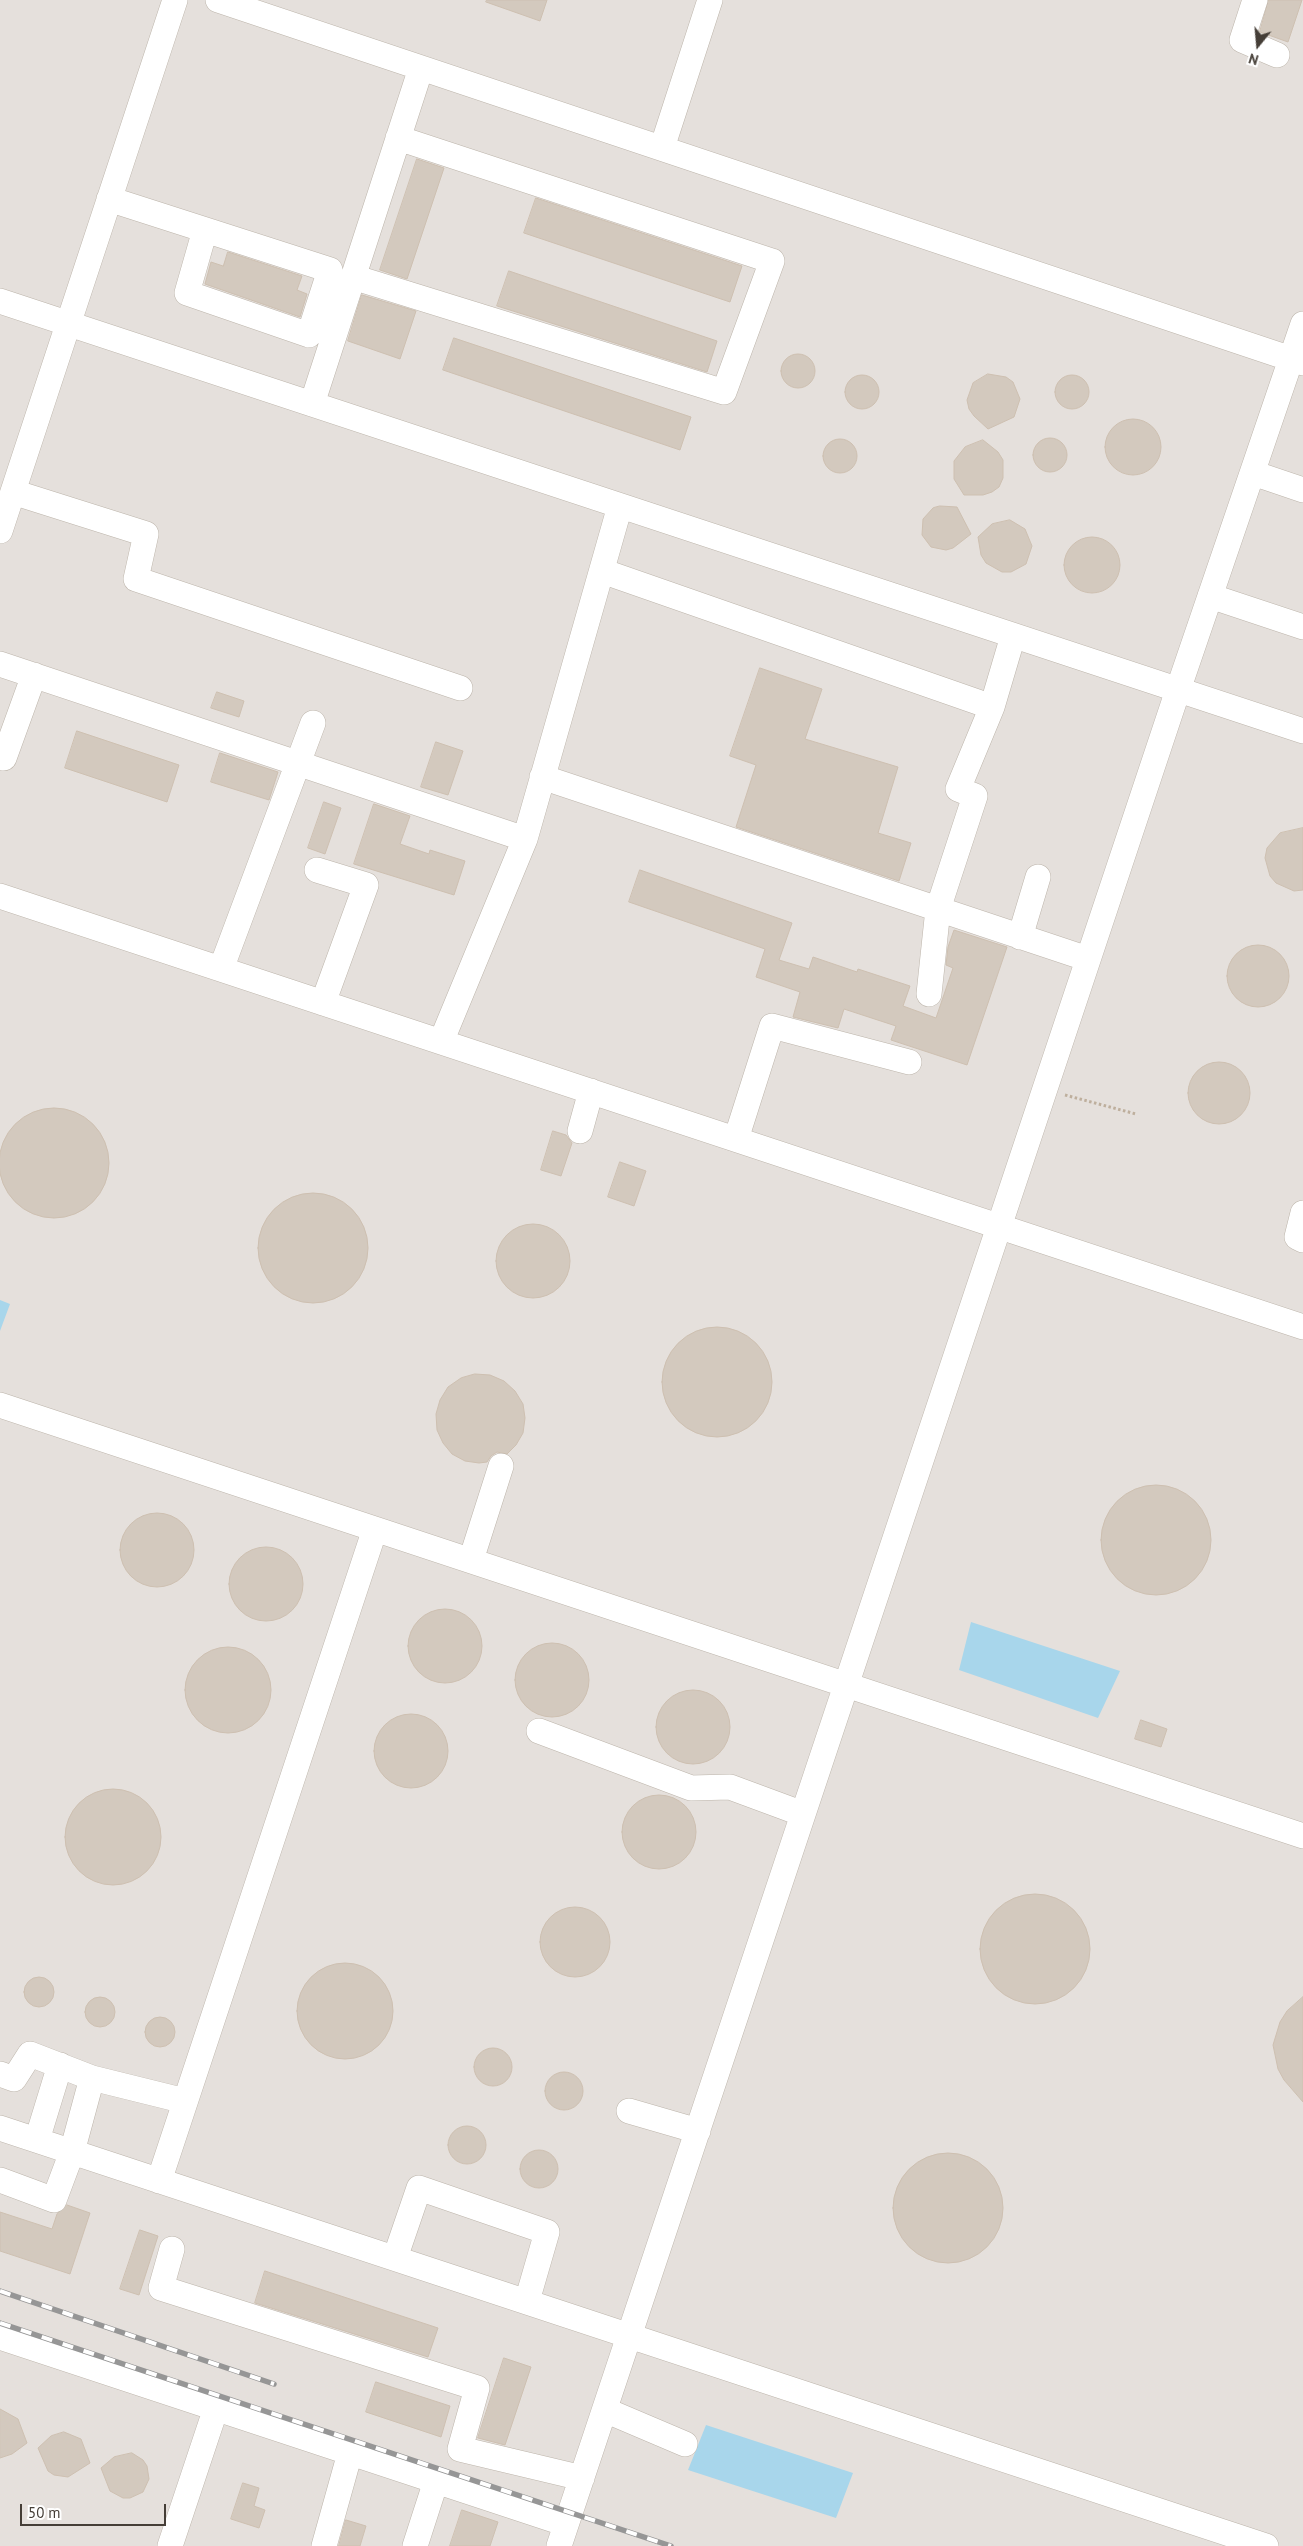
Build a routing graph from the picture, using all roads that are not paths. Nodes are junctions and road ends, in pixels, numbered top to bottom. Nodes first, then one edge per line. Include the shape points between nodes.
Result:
1 (175, 0) edge
2 (218, 0) edge
3 (710, 0) edge
4 (1255, 0) edge
5 (1276, 54) dead end
6 (421, 68) junction
7 (398, 138) junction
8 (662, 148) junction
9 (109, 199) junction
10 (205, 230) junction
11 (353, 278) junction
12 (0, 301) edge
13 (68, 324) junction
14 (1303, 324) edge
15 (1297, 361) edge
16 (312, 404) junction
17 (1252, 473) junction
18 (1303, 490) edge
19 (13, 492) junction
20 (620, 506) junction
21 (0, 531) edge
22 (602, 571) junction
23 (1210, 596) junction
24 (1303, 627) edge
25 (1013, 636) junction
26 (0, 664) edge
27 (34, 675) junction
28 (460, 688) dead end
29 (1178, 690) junction
30 (992, 707) junction
31 (313, 723) dead end
32 (1303, 731) edge
33 (0, 757) edge
34 (297, 762) junction
35 (542, 778) junction
36 (524, 839) junction
37 (316, 870) dead end
38 (1038, 877) dead end
39 (0, 896) edge
40 (938, 909) junction
41 (1020, 936) junction
42 (1088, 959) junction
43 (221, 968) junction
44 (929, 994) dead end
45 (323, 1003) junction
46 (441, 1042) junction
47 (909, 1062) dead end
48 (591, 1091) junction
49 (580, 1131) dead end
50 (736, 1139) junction
51 (1303, 1212) edge
52 (999, 1226) junction
53 (1303, 1240) edge
54 (1303, 1327) edge
55 (0, 1405) edge
56 (501, 1466) dead end
57 (375, 1529) junction
58 (470, 1560) junction
59 (846, 1684) junction
60 (539, 1730) dead end
61 (803, 1814) junction
62 (1303, 1836) edge
63 (60, 2066) junction
64 (0, 2074) edge
65 (92, 2078) junction
66 (185, 2101) junction
67 (629, 2111) dead end
68 (0, 2128) edge
69 (698, 2131) junction
70 (37, 2140) junction
71 (72, 2152) junction
72 (0, 2180) edge
73 (158, 2180) junction
74 (172, 2249) dead end
75 (395, 2258) junction
76 (527, 2301) junction
77 (631, 2335) junction
78 (0, 2337) edge
79 (216, 2408) junction
80 (605, 2410) junction
81 (685, 2444) dead end
82 (350, 2453) junction
83 (582, 2478) junction
84 (436, 2481) junction
85 (562, 2535) edge
86 (170, 2546) edge
87 (324, 2546) edge
88 (415, 2546) edge
89 (1266, 2546) edge

1 - 9 lane
2 - 6 lane
3 - 8 lane
4 - 5 lane via 1242,40
6 - 7 lane
6 - 8 lane
7 - 11 lane
7 - 11 lane via 772,261 724,392
8 - 15 lane
9 - 10 lane
9 - 13 lane
10 - 10 lane via 330,270 309,335 187,293
11 - 16 lane
12 - 13 lane
13 - 16 lane
13 - 19 lane
14 - 15 lane
15 - 17 lane
16 - 20 lane
17 - 18 lane
17 - 23 lane
19 - 21 lane
19 - 28 lane via 146,534 136,578
20 - 22 lane
20 - 25 lane
22 - 30 lane
22 - 35 lane
23 - 24 lane
23 - 29 lane
25 - 29 lane
25 - 30 lane
26 - 27 lane
27 - 33 lane via 4,758
27 - 34 lane
29 - 32 lane
29 - 42 lane
30 - 40 lane via 958,789 975,796
31 - 34 lane
34 - 36 lane
34 - 43 lane
35 - 36 lane
35 - 40 lane
36 - 46 lane
37 - 45 lane via 366,885
38 - 41 lane
39 - 43 lane
40 - 41 lane
40 - 44 lane
41 - 42 lane
42 - 52 lane
43 - 45 lane
45 - 46 lane
46 - 48 lane
47 - 50 lane via 772,1026
48 - 49 lane
48 - 50 lane
50 - 52 lane
51 - 53 lane via 1297,1237
52 - 54 lane
52 - 59 lane
55 - 57 lane
56 - 58 lane
57 - 58 lane
57 - 66 lane
58 - 59 lane
59 - 61 lane
59 - 62 lane
60 - 61 lane via 692,1788 730,1788
61 - 69 lane
63 - 64 lane via 30,2054 14,2079
63 - 65 lane
63 - 70 lane
65 - 66 lane
65 - 71 lane
66 - 73 lane
67 - 69 lane
68 - 70 lane
69 - 77 lane
70 - 71 lane
71 - 72 lane via 54,2200
71 - 73 lane
73 - 75 lane
74 - 83 lane via 161,2288 477,2388 460,2449
75 - 76 lane
75 - 76 lane via 419,2188 547,2232
76 - 77 lane
77 - 80 lane
77 - 89 lane
78 - 79 lane
79 - 82 lane
79 - 86 lane
80 - 81 lane
80 - 83 lane
82 - 84 lane
82 - 87 lane
83 - 85 lane
84 - 85 lane
84 - 88 lane

